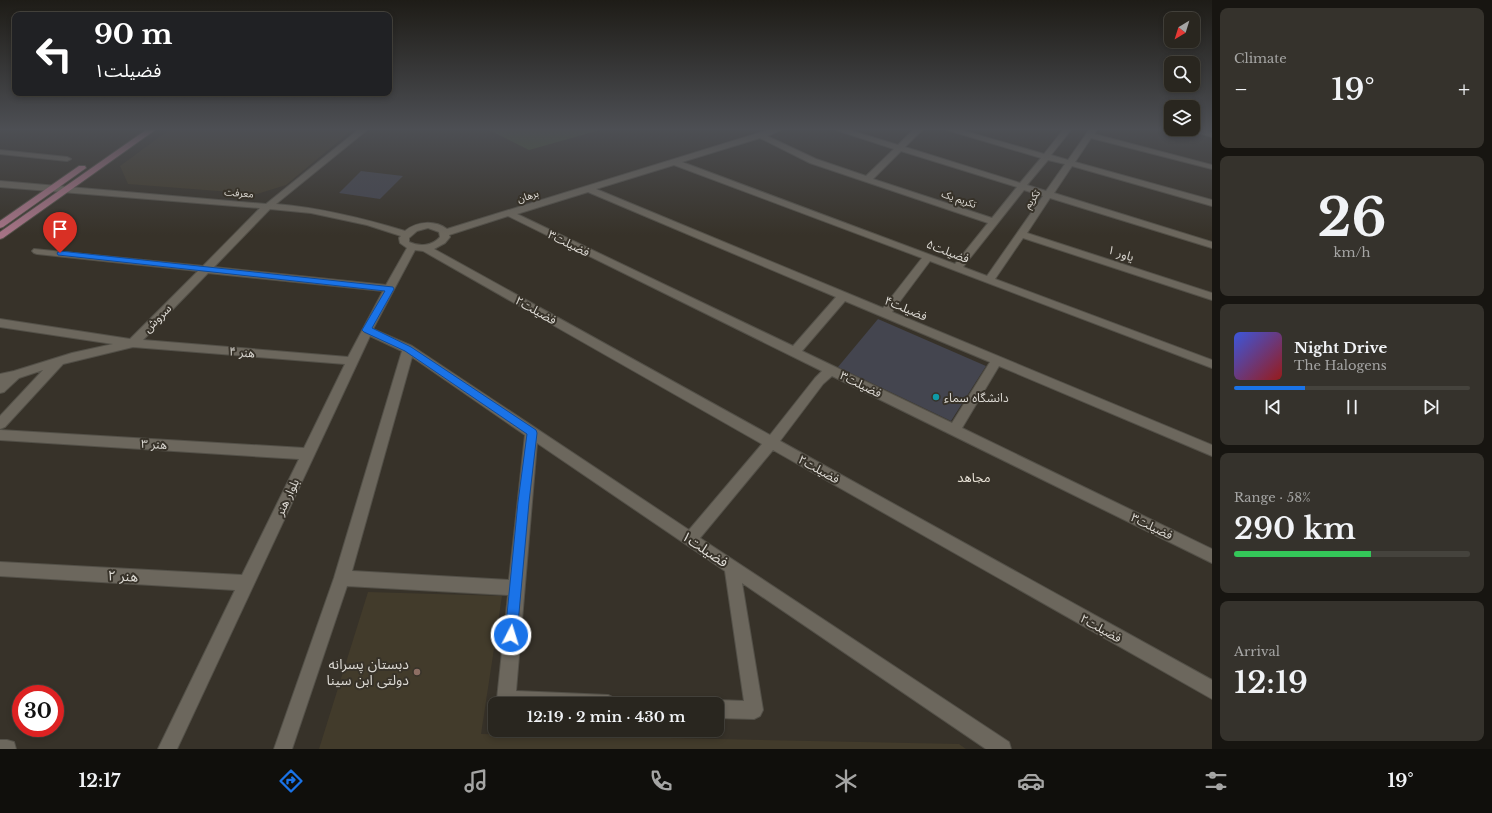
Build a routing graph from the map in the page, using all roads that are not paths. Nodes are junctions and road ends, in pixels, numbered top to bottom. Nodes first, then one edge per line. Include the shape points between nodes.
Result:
1 (87, 165) edge
2 (102, 165) edge
3 (319, 165) edge
4 (666, 165) edge
5 (683, 165) edge
6 (824, 165) edge
7 (882, 165) edge
8 (954, 165) edge
9 (1039, 165) edge
10 (1069, 165) edge
11 (1077, 165) edge
12 (867, 180) junction
13 (0, 184) edge
14 (1022, 186) junction
15 (54, 188) junction
16 (68, 189) junction
17 (589, 189) junction
18 (1048, 194) junction
19 (1212, 202) edge
20 (267, 207) junction
21 (509, 213) junction
22 (994, 222) junction
23 (0, 225) edge
24 (445, 233) junction
25 (406, 234) junction
26 (1021, 234) junction
27 (0, 236) edge
28 (1212, 245) edge
29 (419, 248) junction
30 (37, 251) dead end
31 (928, 257) junction
32 (206, 268) junction
33 (957, 268) junction
34 (989, 280) junction
35 (390, 289) junction
36 (843, 296) junction
37 (1212, 297) edge
38 (885, 313) junction
39 (0, 323) edge
40 (367, 330) junction
41 (132, 343) junction
42 (408, 349) junction
43 (794, 352) junction
44 (997, 360) junction
45 (58, 361) junction
46 (352, 361) junction
47 (1212, 364) edge
48 (831, 370) junction
49 (15, 375) junction
50 (0, 378) edge
51 (0, 382) edge
52 (0, 389) edge
53 (0, 424) edge
54 (954, 430) junction
55 (532, 433) junction
56 (0, 435) edge
57 (771, 443) junction
58 (1212, 451) edge
59 (308, 454) junction
60 (690, 539) junction
61 (1212, 556) edge
62 (732, 567) junction
63 (0, 569) edge
64 (342, 578) junction
65 (246, 583) junction
66 (515, 588) junction
67 (1212, 690) edge
68 (506, 697) edge
69 (724, 709) edge
70 (0, 748) edge
71 (7, 749) edge
72 (167, 749) edge
73 (283, 749) edge
74 (1002, 749) edge

1 - 15 main road
2 - 16 main road
3 - 20 street, سروش
4 - 17 street, برهان
5 - 31 street, فضیلت۵
6 - 12 street, تکریم یک
7 - 12 street
8 - 14 street
9 - 14 street, تکریم
10 - 18 street, تکریم
11 - 19 street
12 - 22 street, تکریم یک
13 - 15 street, معرفت
14 - 18 street
14 - 22 street, تکریم
15 - 16 street, معرفت
15 - 23 main road
16 - 20 street, معرفت
16 - 27 main road
17 - 21 street, برهان
17 - 36 street, فضیلت۴
18 - 26 street, تکریم
18 - 28 street
20 - 25 street, معرفت via 311,210
20 - 32 street, سروش
21 - 24 street, برهان
21 - 43 street, فضیلت۳
22 - 33 street, تکریم
24 - 25 street via 439,227 428,225 414,228
24 - 29 street via 445,237 438,244
25 - 29 street via 405,243
26 - 34 street, تکریم
26 - 37 street, یاور ۱
29 - 35 street, بلوار هنر
29 - 57 street, فضیلت۲
30 - 32 street
31 - 33 street, فضیلت۵
31 - 38 street
32 - 35 street
32 - 41 street, سروش
33 - 34 street, فضیلت۵
34 - 47 street, فضیلت۵
35 - 40 street, بلوار هنر
36 - 38 street, فضیلت۴
36 - 43 street
38 - 44 street, فضیلت۴
39 - 41 street
40 - 42 street, فضیلت۱
40 - 46 street, بلوار هنر
41 - 45 street
41 - 46 street, هنر ۴
42 - 55 street, فضیلت۱
42 - 64 street
43 - 48 street, فضیلت۳
44 - 54 street
44 - 58 street, فضیلت۴
45 - 49 street
45 - 53 street
46 - 59 street, بلوار هنر
48 - 54 street, فضیلت۳
48 - 57 street via 819,381
49 - 50 street
49 - 51 street
49 - 52 street
54 - 61 street, فضیلت۳
55 - 60 street, فضیلت۱
55 - 66 street
56 - 59 street, هنر ۳
57 - 60 street
57 - 67 street, فضیلت۲
59 - 65 street, بلوار هنر
60 - 62 street, فضیلت۱
62 - 69 street via 754,710
62 - 74 street, فضیلت۱
63 - 65 street, هنر ۲
64 - 66 street
64 - 73 street
65 - 72 street, بلوار هنر
66 - 68 street
70 - 71 street

